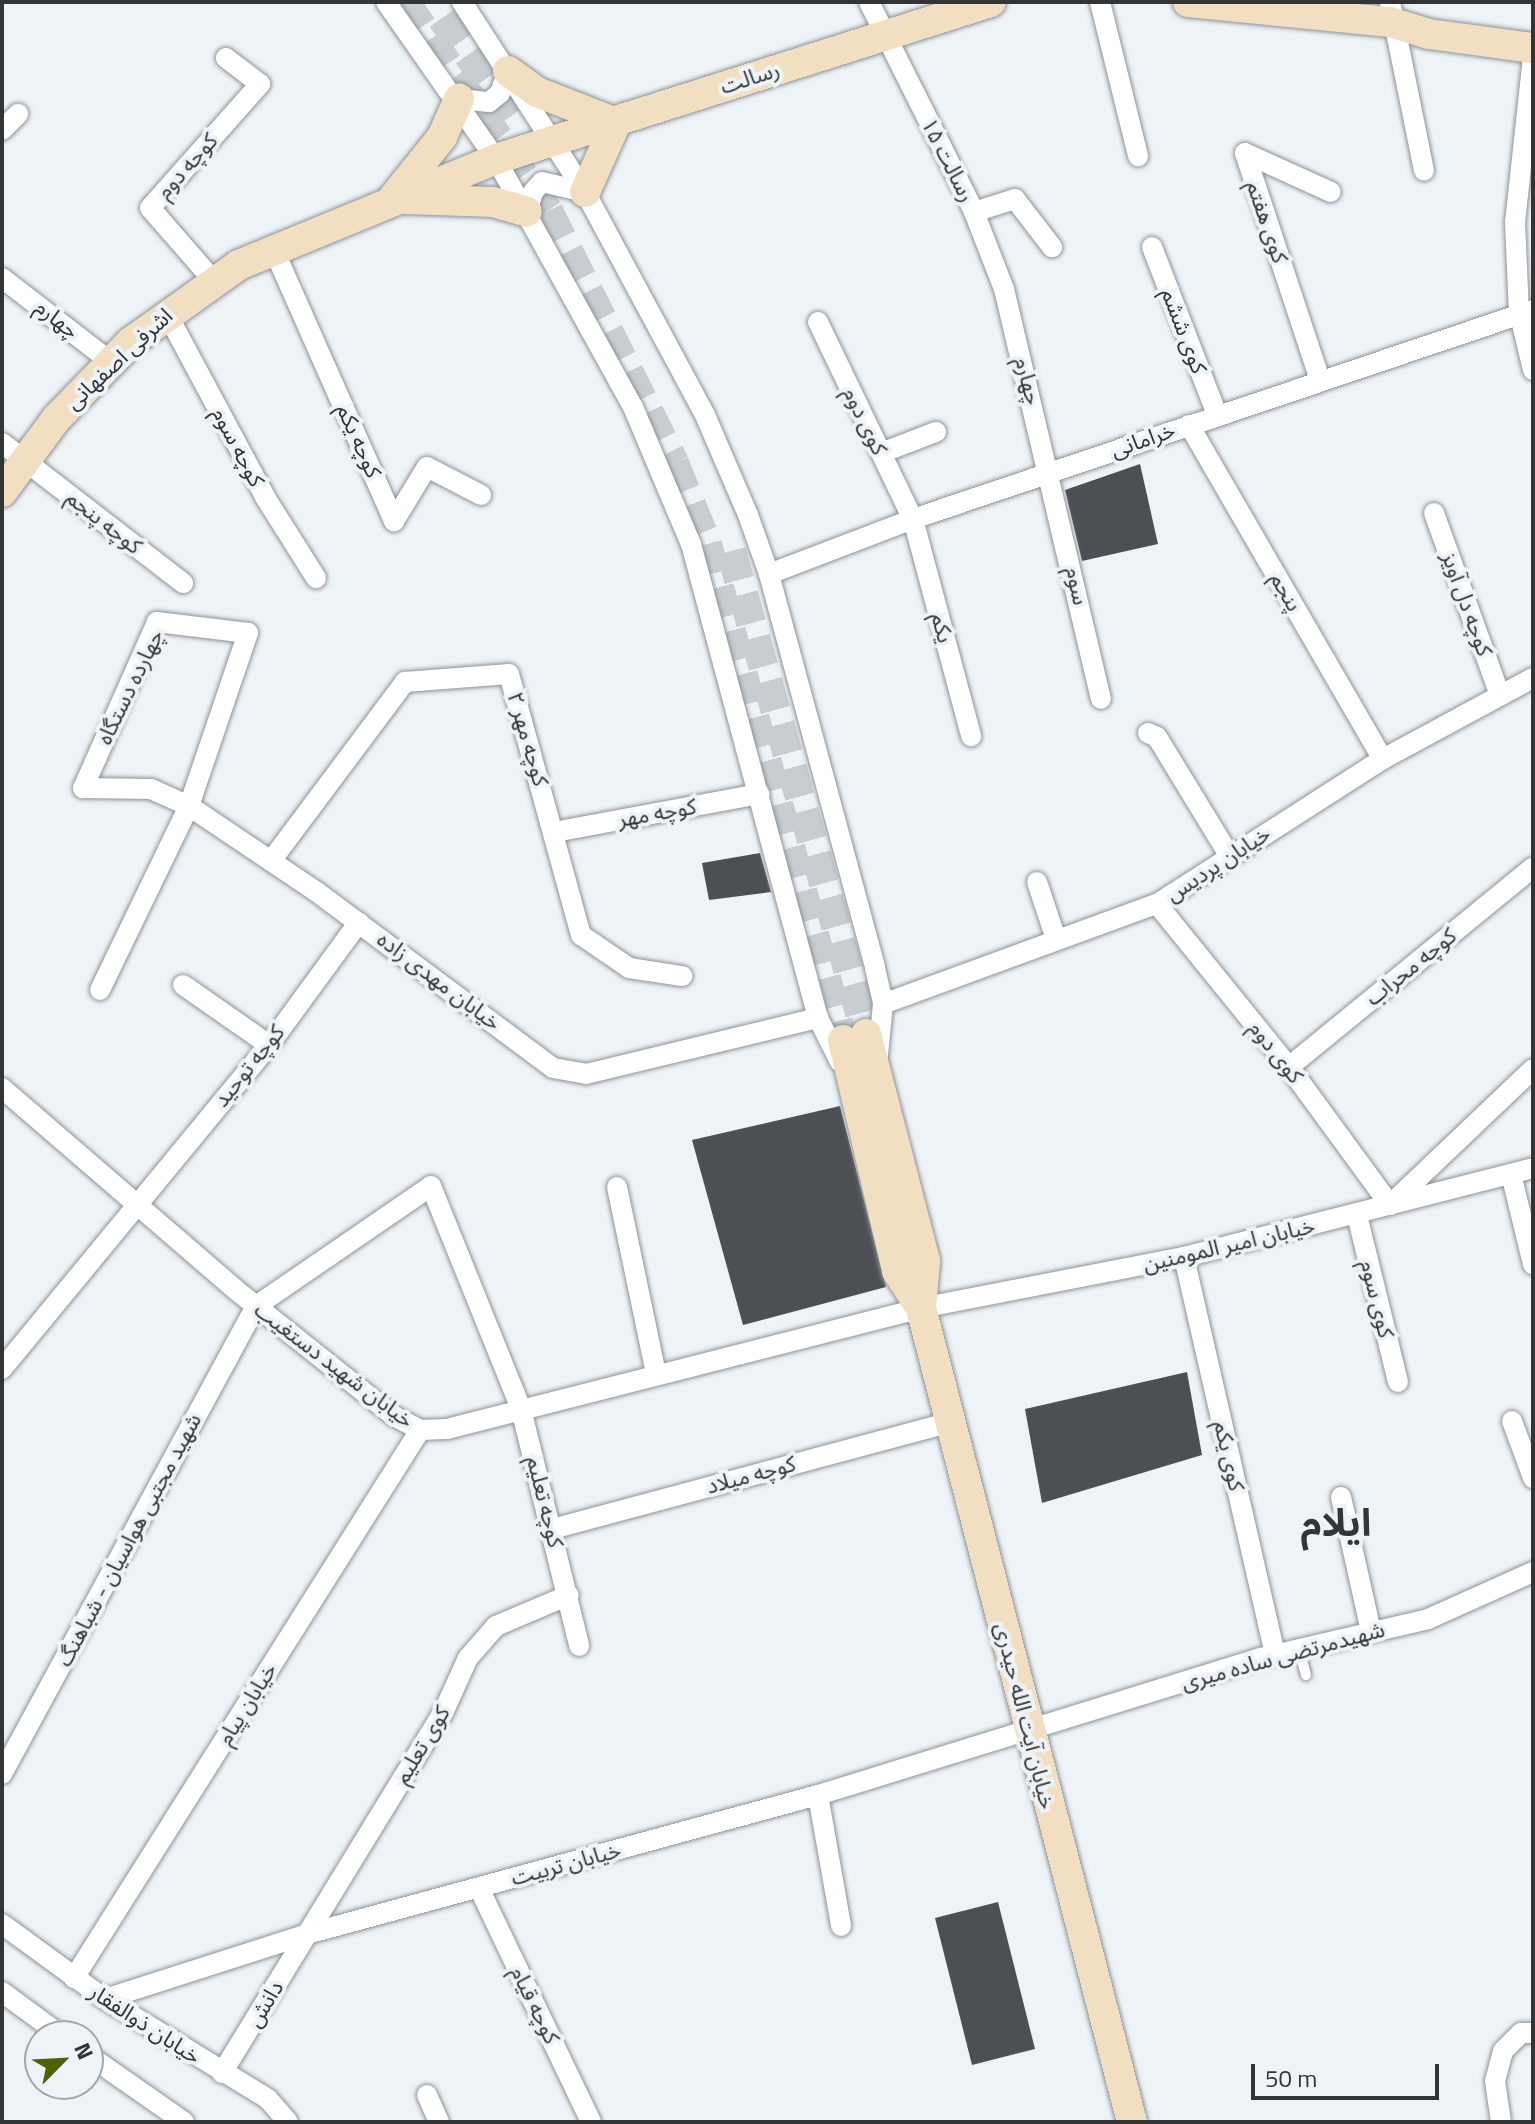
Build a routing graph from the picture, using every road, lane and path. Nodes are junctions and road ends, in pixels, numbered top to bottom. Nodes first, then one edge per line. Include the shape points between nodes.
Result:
1 (386, 2) edge
2 (462, 2) edge
3 (869, 2) edge
4 (991, 2) edge
5 (1100, 2) edge
6 (1188, 2) edge
7 (1390, 12) edge
8 (884, 34) junction
9 (1533, 48) edge
10 (1533, 57) edge
11 (226, 58) dead end
12 (508, 71) junction
13 (459, 99) junction
14 (18, 114) dead end
15 (616, 123) junction
16 (2, 130) edge
17 (554, 141) junction
18 (1138, 156) dead end
19 (496, 159) junction
20 (1424, 171) dead end
21 (585, 192) junction
22 (1331, 192) dead end
23 (393, 199) junction
24 (527, 212) junction
25 (974, 212) junction
26 (1052, 247) dead end
27 (1152, 247) dead end
28 (273, 248) junction
29 (2, 278) edge
30 (212, 279) junction
31 (1004, 289) joint
32 (1526, 311) edge
33 (166, 312) junction
34 (818, 322) dead end
35 (111, 362) junction
36 (1533, 370) edge
37 (1320, 380) junction
38 (1217, 415) junction
39 (1189, 425) junction
40 (936, 432) dead end
41 (14, 451) edge
42 (881, 453) junction
43 (1052, 472) junction
44 (2, 492) edge
45 (481, 495) dead end
46 (1434, 513) dead end
47 (913, 519) junction
48 (769, 574) junction
49 (316, 578) dead end
50 (183, 583) dead end
51 (1533, 678) edge
52 (1500, 695) junction
53 (1101, 699) dead end
54 (1148, 733) dead end
55 (971, 736) dead end
56 (1383, 759) junction
57 (83, 788) joint
58 (760, 794) junction
59 (189, 806) junction
60 (554, 832) junction
61 (1229, 855) junction
62 (271, 861) junction
63 (1533, 867) edge
64 (1037, 882) dead end
65 (1157, 904) junction
66 (359, 922) junction
67 (1056, 939) junction
68 (682, 976) dead end
69 (183, 985) dead end
70 (100, 990) dead end
71 (883, 1004) junction
72 (818, 1018) junction
73 (854, 1037) tunnel mouth
74 (269, 1045) junction
75 (1289, 1067) junction
76 (1533, 1069) edge
77 (863, 1078) junction
78 (2, 1088) edge
79 (1533, 1168) edge
80 (1511, 1174) junction
81 (617, 1187) dead end
82 (133, 1205) junction
83 (1390, 1205) junction
84 (1357, 1215) junction
85 (1184, 1257) junction
86 (1533, 1264) edge
87 (256, 1306) junction
88 (921, 1308) junction
89 (2, 1369) edge
90 (656, 1374) junction
91 (1398, 1382) dead end
92 (521, 1409) junction
93 (1512, 1421) dead end
94 (950, 1422) junction
95 (420, 1430) junction
96 (1533, 1478) edge
97 (1341, 1497) dead end
98 (552, 1529) junction
99 (1533, 1572) edge
100 (569, 1595) junction
101 (1371, 1631) junction
102 (579, 1646) dead end
103 (1299, 1649) junction
104 (1275, 1654) junction
105 (1306, 1675) dead end
106 (1029, 1732) junction
107 (2, 1774) edge
108 (818, 1795) junction
109 (479, 1888) junction
110 (2, 1924) edge
111 (841, 1926) dead end
112 (307, 1934) junction
113 (74, 1978) junction
114 (2, 1992) edge
115 (105, 1999) junction
116 (40, 2020) edge
117 (1527, 2033) edge
118 (104, 2066) edge
119 (222, 2073) junction
120 (427, 2095) dead end
121 (184, 2122) edge
122 (288, 2122) edge
123 (439, 2122) edge
124 (591, 2122) edge
125 (1132, 2122) edge
126 (1501, 2122) edge

1 - 13 street
2 - 12 street
3 - 8 street, رسالت ۱۵
4 - 8 main road, رسالت
5 - 18 street
6 - 7 main road
7 - 9 main road via 1429,34
7 - 20 street
8 - 15 main road, رسالت
8 - 25 street, رسالت ۱۵
10 - 32 street via 1515,198
11 - 30 street, کوچه دوم via 260,84 150,208
12 - 13 street via 500,93 489,102
12 - 15 main road via 537,92
12 - 17 street
13 - 19 street
13 - 23 main road via 442,137
14 - 16 street
15 - 17 main road, رسالت
15 - 21 main road
17 - 19 main road, رسالت
17 - 21 street
19 - 23 main road, اشرفی اصفهانی
19 - 24 street
21 - 24 street via 542,182
21 - 48 street via 705,415
22 - 37 street, کوی هفتم via 1245,153
23 - 24 main road via 493,202
23 - 28 main road, اشرفی اصفهانی
24 - 58 street via 633,407 691,544
25 - 26 street via 1015,199
25 - 31 street, رسالت ۱۵
27 - 38 street, کوی ششم
28 - 30 main road, اشرفی اصفهانی
28 - 45 street, کوچه یکم via 394,521 427,467
29 - 35 street, چهارم
30 - 33 main road, اشرفی اصفهانی
31 - 43 street, چهارم
32 - 36 street
32 - 37 street, خرامانی
33 - 35 main road, اشرفی اصفهانی
33 - 49 street, کوچه سوم via 265,497
34 - 42 street, کوی دوم
35 - 41 main road, اشرفی اصفهانی via 57,418
37 - 38 street, خرامانی
38 - 39 street, خرامانی
39 - 43 street, خرامانی
39 - 56 street, پنجم
40 - 42 street
41 - 44 main road, اشرفی اصفهانی
41 - 50 street, کوچه پنجم
42 - 47 street, کوی دوم
43 - 47 street, خرامانی
43 - 53 street, سوم
46 - 52 street, کوچه دل آویز
47 - 48 street, خرامانی
47 - 55 street, یکم
48 - 71 street
51 - 52 street, خیابان پردیس
52 - 56 street, خیابان پردیس
54 - 61 street via 1157,737
56 - 61 street, خیابان پردیس
57 - 59 street, خیابان مهدی زاده via 151,789
57 - 59 street, چهارده دستگاه via 157,622 248,633
58 - 60 street, کوچه مهر
58 - 72 street
59 - 62 street, خیابان مهدی زاده
59 - 70 street
60 - 62 street, کوچه مهر ۲ via 509,674 405,682
60 - 68 street, کوچه مهر ۲ via 581,935 629,968
61 - 65 street, خیابان پردیس
62 - 66 street, خیابان مهدی زاده
63 - 75 street, کوچه محراب
64 - 67 street
65 - 67 street, خیابان پردیس
65 - 75 street, کوی دوم
66 - 72 street, خیابان مهدی زاده via 553,1068 586,1074
66 - 74 street, کوچه توحید
67 - 71 street, خیابان پردیس
69 - 74 street
71 - 77 street
72 - 77 street
73 - 77 main road, خیابان آیت الله حیدری
74 - 82 street, کوچه توحید
75 - 83 street, کوی دوم
76 - 83 street
77 - 88 main road, خیابان آیت الله حیدری via 925,1261
78 - 82 street, خیابان شهید دستغیب
79 - 80 street, خیابان امیر المومنین
80 - 83 street, خیابان امیر المومنین
80 - 86 street
81 - 90 street
82 - 87 street, خیابان شهید دستغیب
82 - 89 street, کوچه توحید
83 - 84 street, خیابان امیر المومنین
84 - 85 street, خیابان امیر المومنین
84 - 91 street, کوی سوم
85 - 88 street, خیابان امیر المومنین
85 - 104 street, کوی یکم
87 - 92 street, کوچه تعلیم via 431,1186
87 - 95 street, خیابان شهید دستغیب via 394,1416
87 - 107 street, شهید مجتبی هواسیان - شباهنگ
88 - 90 street, خیابان شهید دستغیب
88 - 94 main road, خیابان آیت الله حیدری
90 - 92 street, خیابان شهید دستغیب
92 - 95 street, خیابان شهید دستغیب via 447,1429
92 - 98 street, کوچه تعلیم
93 - 96 street
94 - 98 street, کوچه میلاد
94 - 106 main road, خیابان آیت الله حیدری
95 - 113 street, خیابان پیام
97 - 101 street
98 - 100 street, کوچه تعلیم
99 - 101 street, شهیدمرتضی ساده میری via 1428,1619
100 - 102 street, کوچه تعلیم
100 - 112 street, کوی تعلیم via 496,1626 468,1658 443,1713
101 - 103 street, شهیدمرتضی ساده میری
103 - 104 street, شهیدمرتضی ساده میری
103 - 105 lane
104 - 106 street, شهیدمرتضی ساده میری
106 - 108 street, خیابان تربیت
106 - 125 main road, خیابان آیت الله حیدری
108 - 109 street, خیابان تربیت
108 - 111 street
109 - 112 street, خیابان تربیت
109 - 124 street, کوچه قیام
110 - 113 street, خیابان ذوالفقار
112 - 115 street, خیابان تربیت
112 - 119 street, دانش
113 - 115 street, خیابان ذوالفقار
114 - 116 street
115 - 119 street, خیابان ذوالفقار
117 - 126 street via 1503,2051 1495,2081
118 - 121 street
119 - 122 street, خیابان ذوالفقار via 268,2099
120 - 123 street

